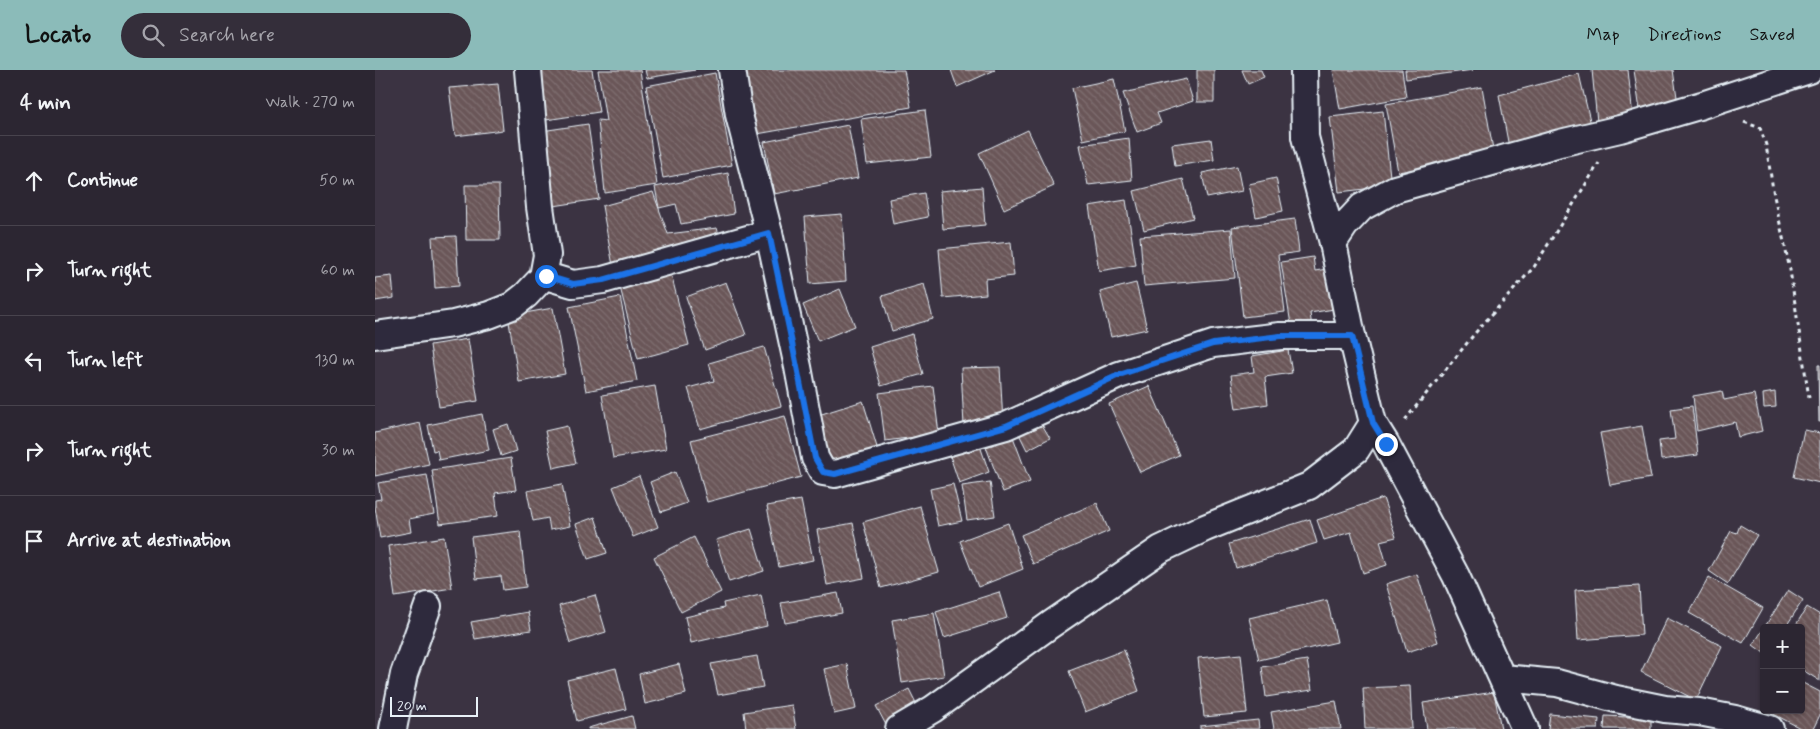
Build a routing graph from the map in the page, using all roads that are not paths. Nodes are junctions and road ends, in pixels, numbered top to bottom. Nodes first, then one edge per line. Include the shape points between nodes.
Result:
1 (528, 70) edge
2 (732, 70) edge
3 (1293, 70) edge
4 (1304, 70) edge
5 (1809, 70) edge
6 (1303, 98) junction
7 (769, 233) junction
8 (1333, 243) junction
9 (543, 277) junction
10 (375, 335) edge
11 (1352, 336) junction
12 (1379, 434) junction
13 (428, 606) dead end
14 (1503, 678) junction
15 (393, 729) edge
16 (899, 729) edge
17 (1525, 729) edge
18 (1770, 729) edge

1 - 9 street via 547,255
2 - 7 street via 739,115
3 - 6 street
4 - 6 street
5 - 8 street via 1620,129 1395,190 1362,207
6 - 8 street via 1305,138
7 - 9 street via 603,280 573,284
7 - 11 street via 815,458 823,472 835,474 1006,426 1119,375 1213,344 1280,336
8 - 11 street
9 - 10 street via 513,306 489,315 453,324
11 - 12 street
12 - 14 street via 1456,576
12 - 16 street via 1309,486 1161,549 933,709
13 - 15 street via 403,674
14 - 17 street
14 - 18 street via 1557,683 1616,699 1735,719

